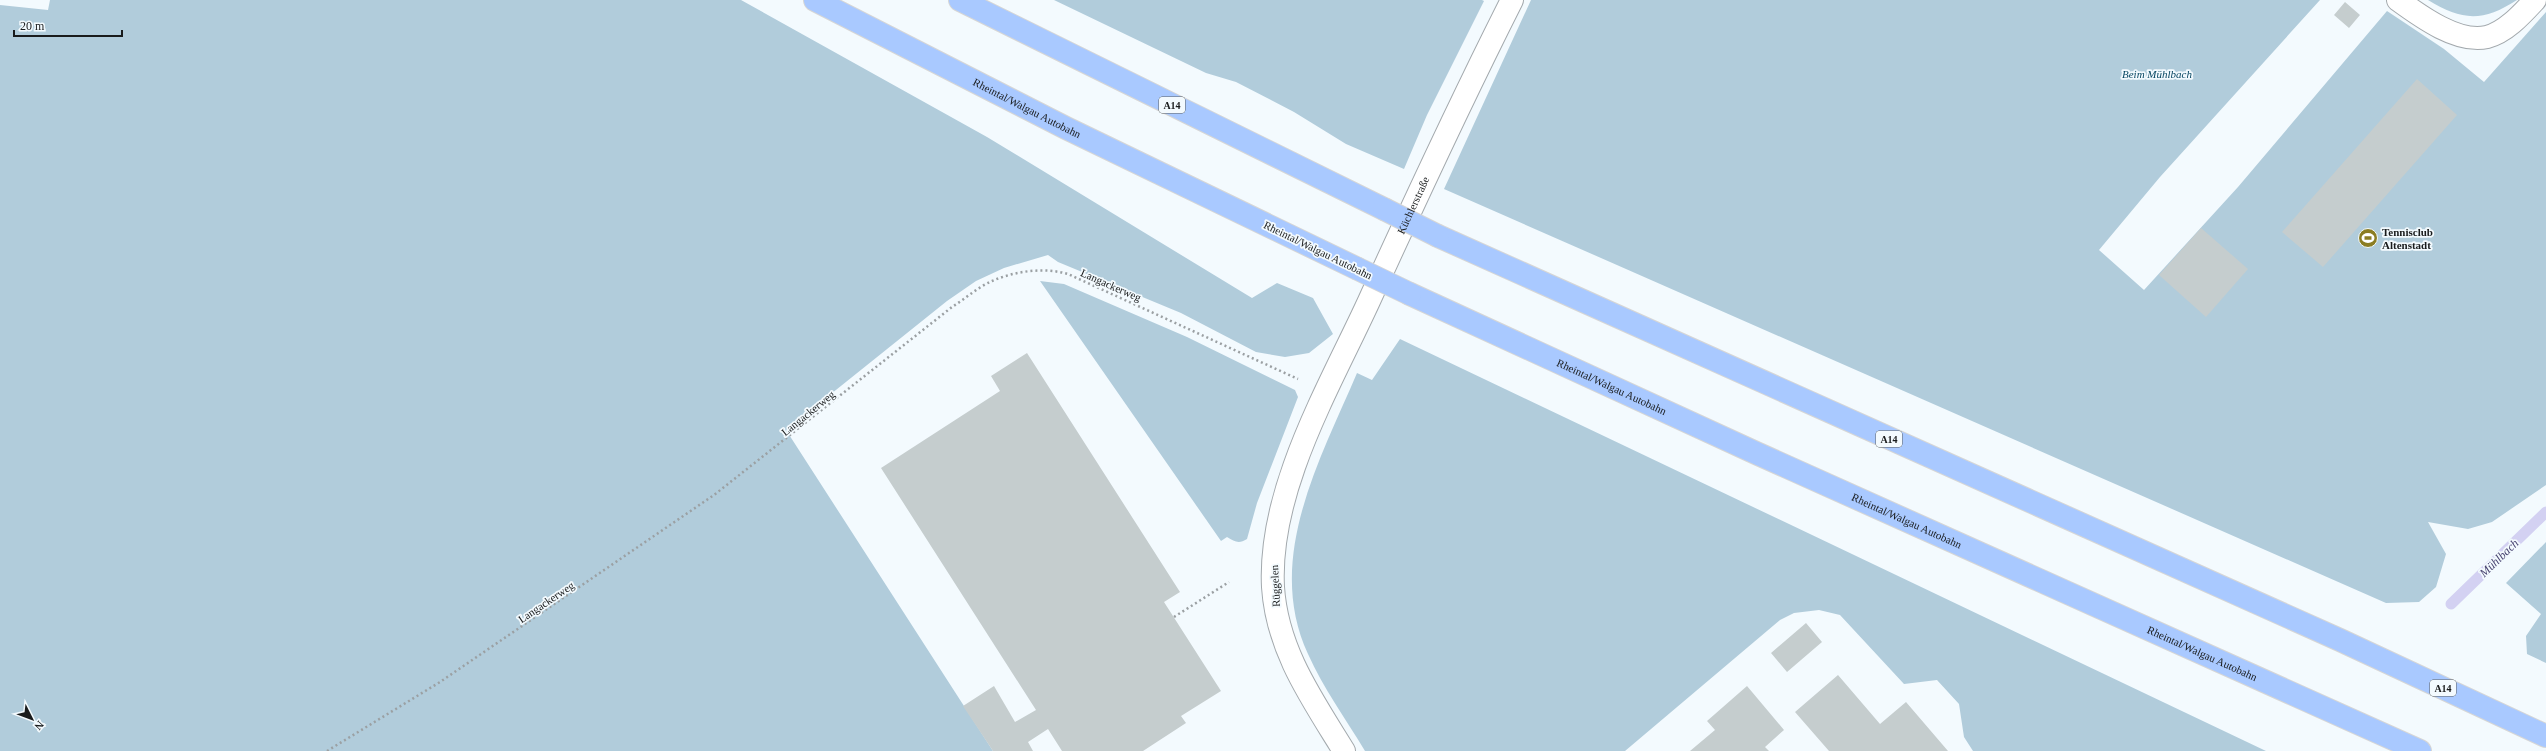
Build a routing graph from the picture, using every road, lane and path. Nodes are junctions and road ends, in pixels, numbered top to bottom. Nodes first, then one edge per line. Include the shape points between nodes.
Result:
1 (815, 0) edge
2 (960, 0) edge
3 (1512, 0) edge
4 (2398, 0) edge
5 (2535, 0) edge
6 (1327, 392) junction
7 (1318, 413) joint
8 (1229, 582) dead end
9 (1174, 617) dead end
10 (2546, 736) edge
11 (2413, 749) edge
12 (327, 751) edge
13 (1344, 751) edge

1 - 11 highway, Rheintal/Walgau Autobahn, bridge via 1066,128 1410,294
2 - 10 highway, A14, bridge via 1438,236 2333,637
3 - 6 street, Küchlerstraße via 1437,154
4 - 5 street via 2428,21 2459,35 2486,37 2508,26
6 - 7 street, Küchlerstraße
6 - 12 path, Langackerweg via 1068,274 1051,269 992,281 952,307 708,500 440,682
7 - 13 street, Rüggelen via 1292,470 1281,505 1274,551 1273,587 1285,648 1299,679
8 - 9 path

